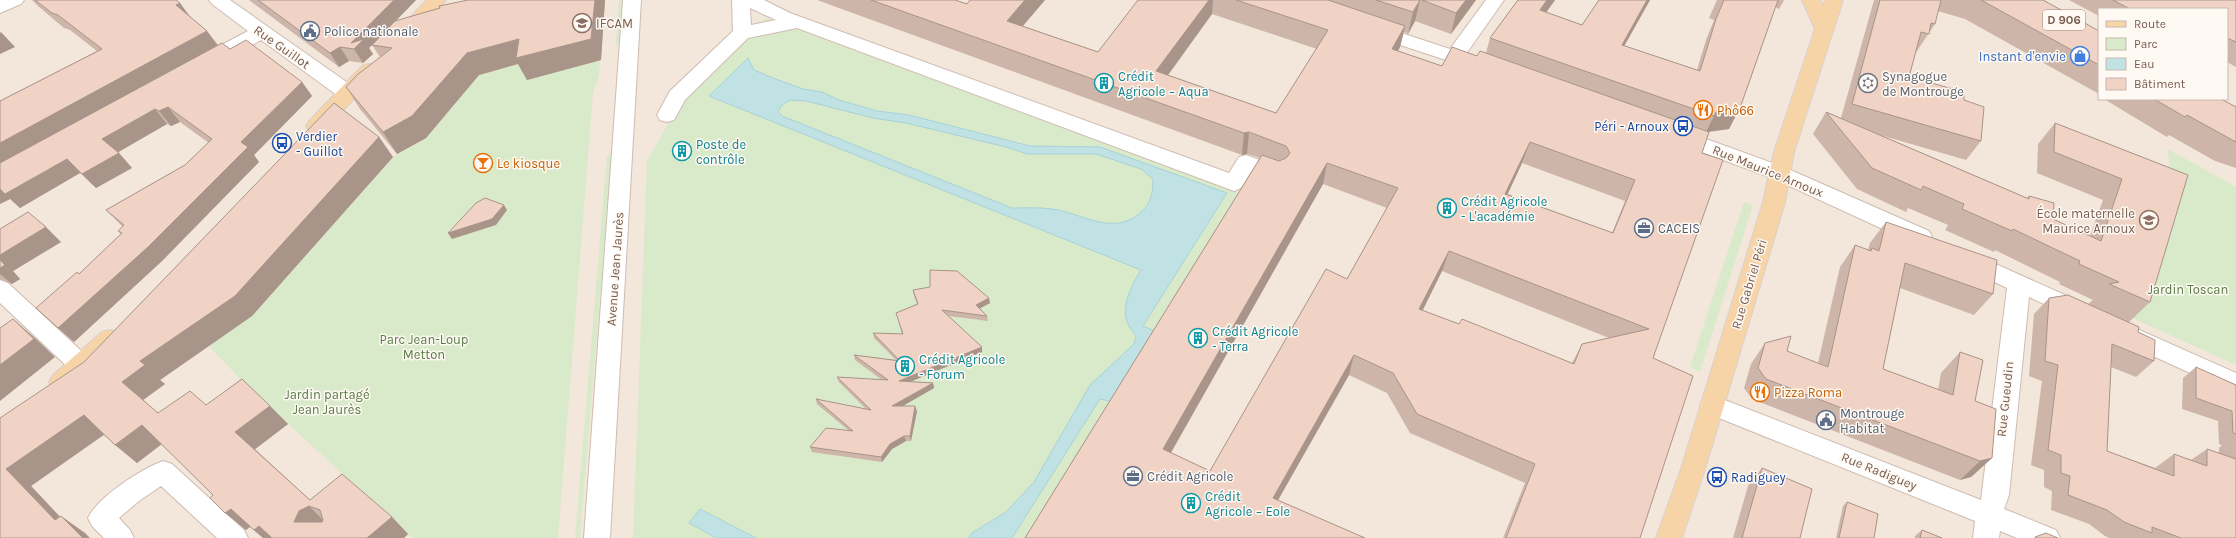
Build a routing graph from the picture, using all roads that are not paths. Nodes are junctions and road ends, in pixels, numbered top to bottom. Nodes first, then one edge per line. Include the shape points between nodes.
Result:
1 (15, 0) edge
2 (218, 0) edge
3 (437, 0) edge
4 (632, 0) edge
5 (741, 0) edge
6 (749, 0) edge
7 (1495, 0) edge
8 (1811, 0) edge
9 (1820, 0) edge
10 (1834, 0) edge
11 (0, 7) edge
12 (798, 22) junction
13 (1356, 24) edge
14 (1824, 28) junction
15 (260, 32) junction
16 (742, 32) junction
17 (1454, 57) junction
18 (191, 70) edge
19 (1491, 70) edge
20 (348, 93) junction
21 (667, 115) dead end
22 (1662, 130) edge
23 (303, 140) edge
24 (1276, 173) edge
25 (1779, 173) junction
26 (2019, 283) junction
27 (0, 288) edge
28 (125, 324) edge
29 (81, 365) junction
30 (2236, 384) edge
31 (47, 392) edge
32 (1712, 405) junction
33 (1988, 526) edge
34 (121, 538) edge
35 (235, 538) edge
36 (598, 538) edge
37 (1669, 538) edge
38 (2047, 538) edge

1 - 11 street
2 - 15 street, Rue Guillot
3 - 20 main road
4 - 36 street, Avenue Jean Jaurès
5 - 16 street
6 - 12 street
7 - 17 street
8 - 14 main road
9 - 14 street, Rue Gabriel Péri
10 - 14 main road, Rue Gabriel Péri
12 - 16 street
12 - 24 street via 1234,183 1246,162
13 - 17 street
14 - 25 main road, Rue Gabriel Péri
15 - 18 street
15 - 20 street, Rue Guillot
16 - 21 street via 677,96
17 - 19 street
20 - 23 main road
22 - 25 street, Rue Maurice Arnoux
25 - 26 street, Rue Maurice Arnoux
25 - 32 main road, Rue Gabriel Péri via 1774,202
26 - 30 street, Rue Maurice Arnoux
26 - 33 street, Rue Gueudin via 1996,495
27 - 29 street
28 - 29 main road
29 - 31 main road
32 - 33 street, Rue Radiguey
32 - 37 main road, Rue Gabriel Péri
33 - 38 street, Rue Radiguey
34 - 35 street via 101,518 130,493 163,472

